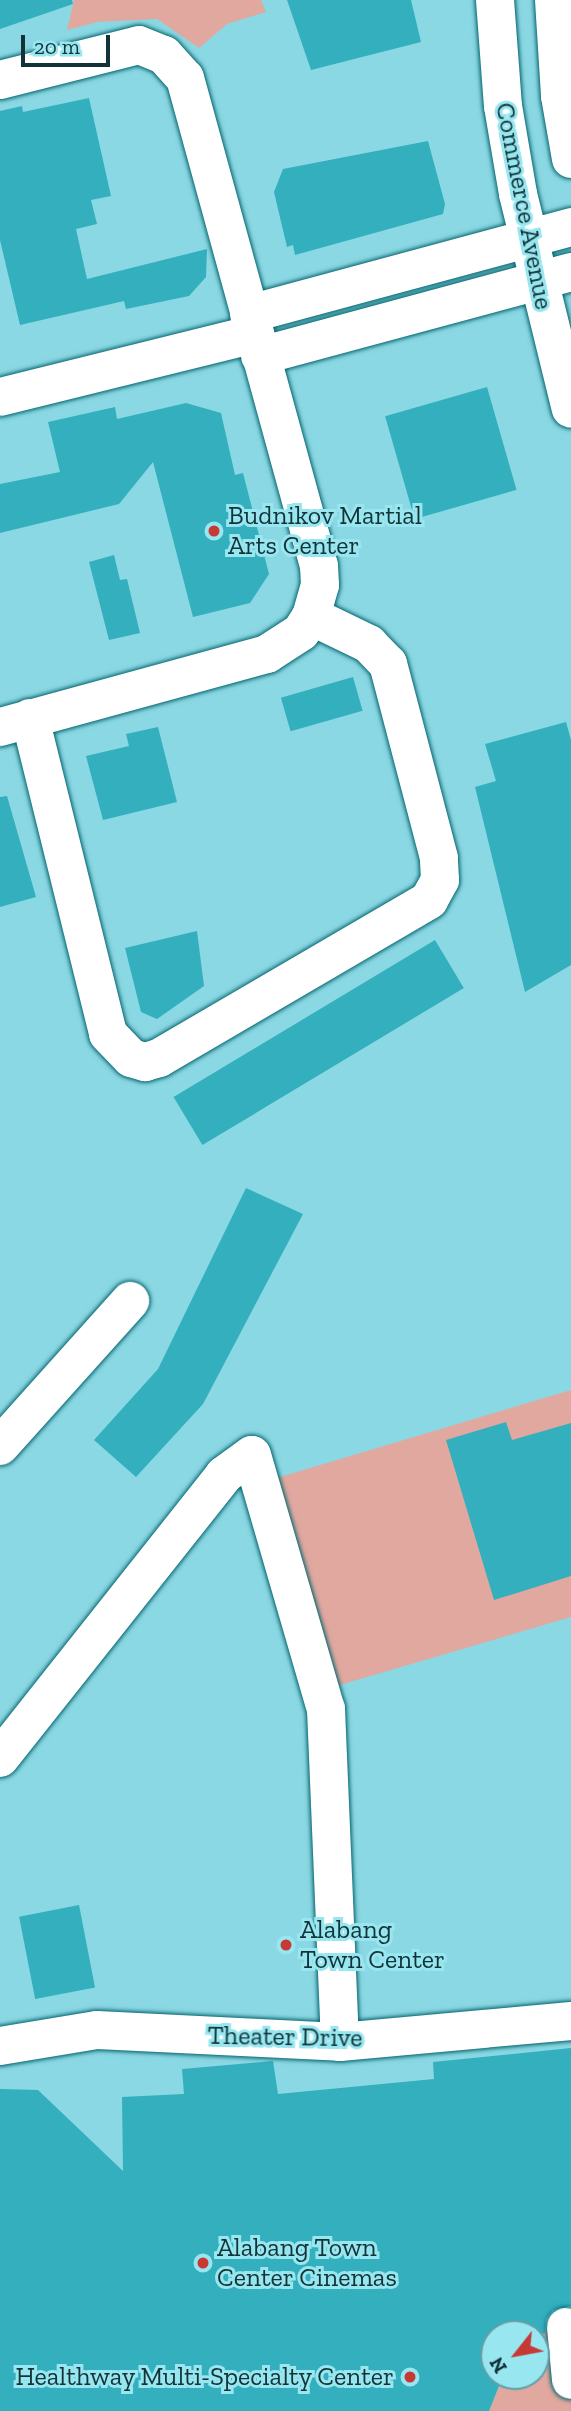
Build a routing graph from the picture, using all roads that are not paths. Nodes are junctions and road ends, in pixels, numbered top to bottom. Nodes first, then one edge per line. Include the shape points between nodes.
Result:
1 (495, 0) edge
2 (554, 0) edge
3 (0, 80) edge
4 (571, 159) edge
5 (571, 227) edge
6 (527, 238) junction
7 (554, 276) edge
8 (254, 335) junction
9 (0, 397) edge
10 (571, 409) edge
11 (312, 616) junction
12 (15, 722) edge
13 (130, 1301) dead end
14 (0, 1446) edge
15 (0, 1758) edge
16 (571, 2021) edge
17 (340, 2042) junction
18 (0, 2046) edge
19 (566, 2327) dead end
20 (571, 2380) edge

1 - 6 street, Commerce Avenue via 503,106
2 - 4 street via 560,96
3 - 8 street via 124,46 139,45 164,55 192,94
5 - 6 street
6 - 7 street, Commerce Avenue
6 - 8 street
7 - 8 street
7 - 10 street, Commerce Avenue
8 - 9 street
8 - 11 street via 319,566
11 - 12 street via 285,646 267,654
11 - 12 street via 369,644 388,664 439,858 440,880 429,900 159,1058 145,1062 131,1058 108,1034
13 - 14 street
15 - 17 street via 223,1475 252,1455 326,1709
16 - 17 street, Theater Drive
17 - 18 street, Theater Drive via 97,2030
19 - 20 street

